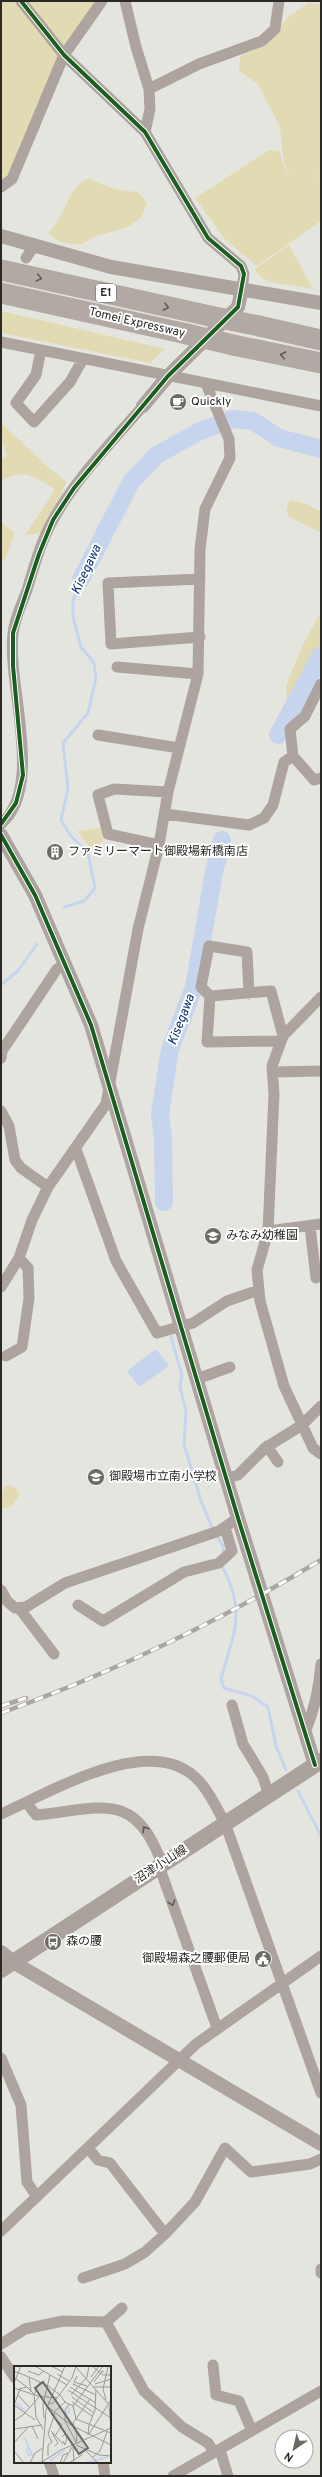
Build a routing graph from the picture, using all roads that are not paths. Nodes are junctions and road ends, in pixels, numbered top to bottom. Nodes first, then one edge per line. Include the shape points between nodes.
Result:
1 (21, 1) edge
2 (102, 1) edge
3 (125, 1) edge
4 (279, 1) edge
5 (64, 56) junction
6 (148, 89) junction
7 (145, 132) junction
8 (1, 187) edge
9 (1, 236) edge
10 (34, 246) junction
11 (26, 258) dead end
12 (1, 270) edge
13 (242, 289) junction
14 (1, 293) edge
15 (321, 302) edge
16 (321, 340) edge
17 (1, 342) edge
18 (41, 350) junction
19 (83, 359) junction
20 (321, 363) edge
21 (168, 376) junction
22 (206, 384) junction
23 (143, 406) joint
24 (321, 406) edge
25 (200, 579) junction
26 (200, 637) junction
27 (117, 667) dead end
28 (198, 674) junction
29 (321, 684) edge
30 (98, 734) dead end
31 (179, 748) junction
32 (293, 756) junction
33 (321, 778) edge
34 (168, 792) junction
35 (165, 814) junction
36 (1, 824) edge
37 (1, 836) edge
38 (159, 846) junction
39 (66, 965) junction
40 (249, 994) junction
41 (210, 996) junction
42 (321, 997) edge
43 (281, 1039) junction
44 (1, 1058) edge
45 (321, 1071) edge
46 (273, 1072) junction
47 (110, 1085) junction
48 (1, 1111) edge
49 (76, 1149) junction
50 (48, 1187) junction
51 (316, 1225) edge
52 (268, 1231) junction
53 (19, 1258) junction
54 (316, 1278) dead end
55 (1, 1287) edge
56 (259, 1290) junction
57 (182, 1326) junction
58 (6, 1356) dead end
59 (230, 1367) dead end
60 (197, 1378) junction
61 (321, 1406) edge
62 (302, 1425) junction
63 (267, 1446) junction
64 (321, 1454) edge
65 (278, 1462) dead end
66 (227, 1478) junction
67 (238, 1518) junction
68 (222, 1529) junction
69 (1, 1590) edge
70 (78, 1605) dead end
71 (19, 1608) junction
72 (54, 1654) dead end
73 (321, 1664) edge
74 (232, 1705) dead end
75 (305, 1732) junction
76 (318, 1763) edge
77 (269, 1796) junction
78 (27, 1803) junction
79 (1, 1814) edge
80 (225, 1823) junction
81 (161, 1865) junction
82 (321, 1956) edge
83 (5, 1962) edge
84 (282, 1984) junction
85 (217, 2028) junction
86 (1, 2058) edge
87 (179, 2062) junction
88 (321, 2094) edge
89 (321, 2144) edge
90 (88, 2148) junction
91 (321, 2159) edge
92 (37, 2197) junction
93 (1, 2231) edge
94 (165, 2234) junction
95 (321, 2269) edge
96 (321, 2273) edge
97 (83, 2278) dead end
98 (122, 2308) dead end
99 (106, 2322) junction
100 (1, 2344) edge
101 (1, 2357) edge
102 (213, 2365) dead end
103 (14, 2376) edge
104 (321, 2391) edge
105 (252, 2431) junction
106 (217, 2451) junction
107 (49, 2463) edge
108 (103, 2463) edge
109 (54, 2476) edge
110 (105, 2476) edge
111 (173, 2476) edge
112 (228, 2476) edge

1 - 5 street
2 - 5 street
3 - 6 street
4 - 6 street via 275,29 262,41 200,64
5 - 7 street
5 - 8 street via 12,179
6 - 7 street via 150,109
7 - 13 street via 208,238 241,266 244,274
9 - 10 street
10 - 11 street
10 - 13 street via 111,267
12 -> 16 highway, Tomei Expressway / E1, bridge
13 - 15 street
13 - 21 street via 238,306
20 -> 14 highway, Tomei Expressway / E1, bridge
17 - 18 street
18 - 19 street
18 - 19 street via 36,375 16,403 34,422 70,382
19 - 21 street
21 - 22 street
21 - 23 street
22 - 24 street
22 - 25 street via 229,438 230,458 205,509 200,549
23 - 36 street via 74,488 53,520 38,554 13,633 13,666 23,775 16,803
25 - 26 street
25 - 26 street via 108,583 111,644
26 - 28 street
27 - 28 street
28 - 31 street
29 - 32 street via 305,716 290,729
30 - 31 street
31 - 34 street
32 - 33 street via 314,780
32 - 35 street via 284,762 273,805 264,818 249,825
34 - 35 street
34 - 38 street via 114,789 98,795 108,834
35 - 38 street
37 - 39 street via 35,895
38 - 47 street via 138,929
39 - 44 street via 58,969 2,1051
39 - 47 street via 91,1025
40 - 41 street
40 - 41 street via 247,952 209,946 201,987
40 - 43 street via 271,991
41 - 43 street via 207,1042
42 - 43 street
43 - 46 street via 272,1066
45 - 46 street
46 - 52 street
47 - 49 street via 106,1104
47 - 57 street
48 - 50 street via 9,1126 15,1160 20,1168
49 - 50 street
49 - 57 street via 116,1261 158,1333
50 - 53 street via 32,1220
51 - 52 street
51 - 54 street
52 - 56 street via 257,1270
53 - 55 street
53 - 58 street via 28,1268 29,1298 22,1347
56 - 57 street via 227,1301
56 - 62 street via 284,1386
57 - 60 street
59 - 60 street
60 - 66 street
61 - 62 street
62 - 63 street
62 - 64 street via 313,1448
63 - 65 street
63 - 66 street via 238,1475
66 - 67 street
67 - 68 street
67 - 75 street
68 - 70 street via 232,1551 219,1563 184,1572 103,1621
68 - 71 street via 65,1583 26,1607
69 - 71 street via 7,1601 15,1608
71 - 72 street
73 - 75 street via 313,1715
74 - 77 street via 243,1744 263,1777
75 - 76 street
76 - 77 main road, 沼津小山線
77 - 80 main road, 沼津小山線
78 - 79 street
78 - 80 street via 46,1792 116,1765 161,1762 179,1766 195,1777 214,1801
81 -> 78 street via 143,1825 128,1812 113,1808 36,1815
80 - 81 main road, 沼津小山線
80 - 84 street
81 - 83 main road, 沼津小山線
81 -> 85 street
82 - 84 street
83 - 87 street
84 - 85 street
84 - 88 street
85 - 87 street via 196,2044
86 - 92 street via 21,2105 27,2182
87 - 89 street
87 - 90 street
90 - 92 street
90 - 94 street via 98,2160 110,2163
91 - 94 street via 310,2164 252,2172 225,2148 195,2202
92 - 93 street
94 - 97 street via 145,2252 125,2264
95 - 96 street
98 - 99 street
99 - 100 street via 63,2321 25,2328
99 - 106 street via 144,2391 182,2427
101 - 103 street
102 - 105 street via 216,2395 239,2401
104 - 105 street
105 - 106 street
106 - 111 street
106 - 112 street
107 - 109 street
108 - 110 street

